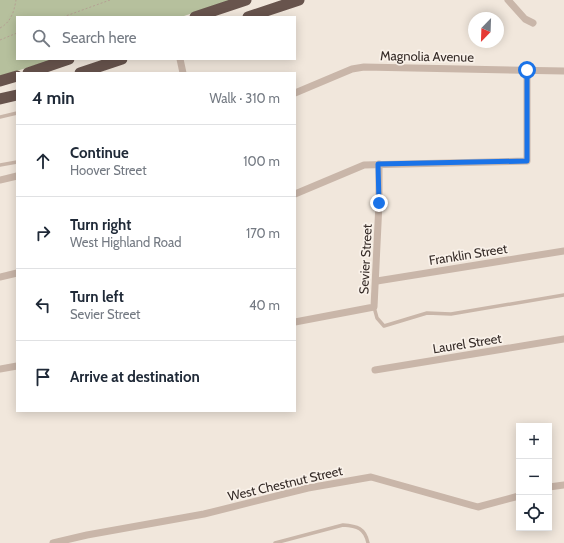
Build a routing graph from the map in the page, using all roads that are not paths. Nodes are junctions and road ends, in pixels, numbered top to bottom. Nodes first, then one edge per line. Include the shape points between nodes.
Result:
1 (246, 0) edge
2 (299, 0) edge
3 (508, 0) edge
4 (198, 16) edge
5 (251, 16) edge
6 (533, 23) dead end
7 (67, 60) edge
8 (119, 60) edge
9 (180, 60) edge
10 (52, 69) edge
11 (527, 70) junction
12 (564, 71) edge
13 (34, 72) edge
14 (83, 72) edge
15 (183, 72) edge
16 (16, 76) edge
17 (0, 81) edge
18 (296, 93) edge
19 (16, 95) edge
20 (0, 99) edge
21 (16, 113) edge
22 (0, 117) edge
23 (16, 162) edge
24 (378, 164) junction
25 (0, 165) edge
26 (16, 176) edge
27 (0, 180) edge
28 (296, 194) edge
29 (564, 251) edge
30 (16, 273) edge
31 (0, 277) edge
32 (377, 281) junction
33 (564, 295) edge
34 (374, 307) junction
35 (296, 322) edge
36 (564, 339) edge
37 (16, 366) edge
38 (0, 370) edge
39 (375, 370) dead end
40 (564, 485) edge
41 (552, 487) edge
42 (516, 497) edge
43 (53, 543) edge
44 (275, 543) edge
45 (368, 543) edge

1 - 4 highway
2 - 5 highway
3 - 6 street via 525,19
7 - 10 highway
8 - 14 highway
9 - 15 street
10 - 13 highway
11 - 12 street, Magnolia Avenue
11 - 18 street, Magnolia Avenue via 364,67 352,69
11 - 24 street via 527,161
16 - 17 highway
19 - 20 highway
21 - 22 lane
23 - 25 lane
24 - 28 street via 364,165
24 - 32 street, Sevier Street
26 - 27 street
29 - 32 street, Franklin Street
30 - 31 street
32 - 34 street, Sevier Street
33 - 34 lane via 451,314 427,312 384,326 377,318
34 - 35 street
36 - 39 street, Laurel Street
37 - 38 street
40 - 41 street
42 - 43 street, West Chestnut Street via 478,507 371,477 308,488 204,514
44 - 45 lane via 343,525 362,529

